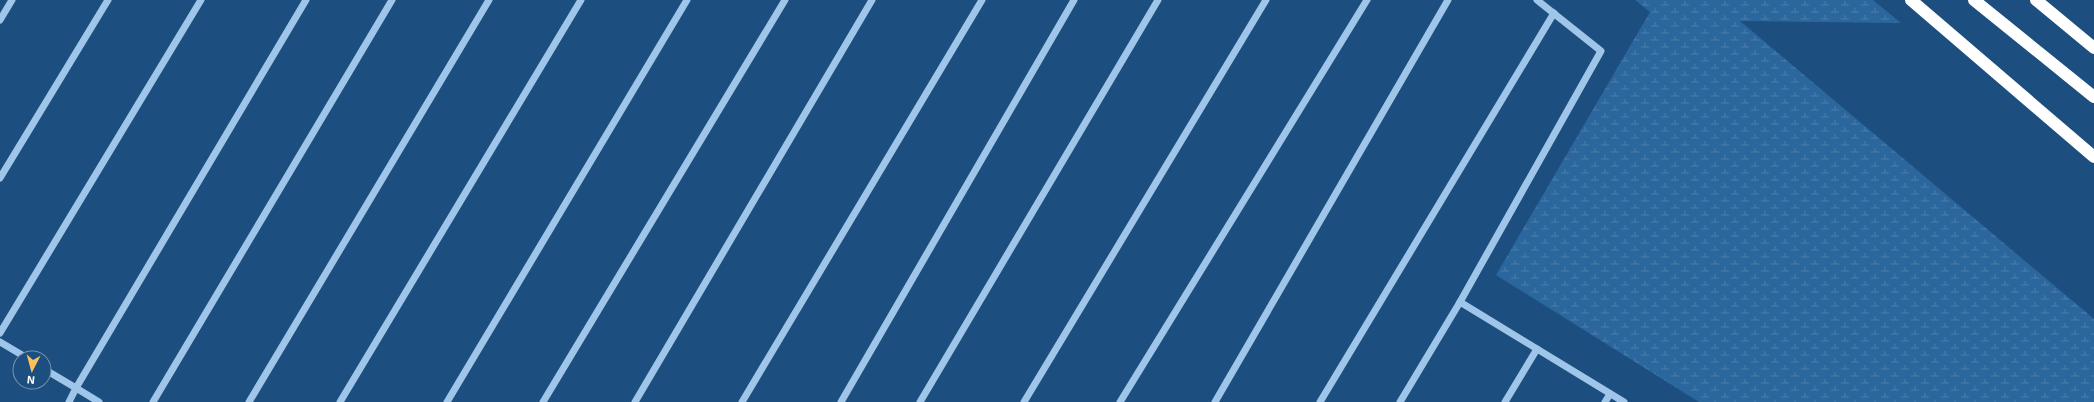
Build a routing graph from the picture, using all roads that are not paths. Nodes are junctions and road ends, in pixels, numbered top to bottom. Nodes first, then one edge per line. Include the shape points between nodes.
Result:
1 (12, 0) edge
2 (108, 0) edge
3 (201, 0) edge
4 (306, 0) edge
5 (392, 0) edge
6 (488, 0) edge
7 (582, 0) edge
8 (687, 0) edge
9 (785, 0) edge
10 (872, 0) edge
11 (982, 0) edge
12 (1074, 0) edge
13 (1158, 0) edge
14 (1266, 0) edge
15 (1367, 0) edge
16 (1448, 0) edge
17 (1537, 0) edge
18 (1911, 0) edge
19 (1974, 0) edge
20 (2036, 0) edge
21 (1554, 13) junction
22 (0, 20) edge
23 (2094, 48) edge
24 (2094, 97) edge
25 (2094, 157) edge
26 (0, 178) edge
27 (1460, 302) junction
28 (0, 333) edge
29 (0, 342) edge
30 (1537, 349) junction
31 (13, 350) edge
32 (52, 373) edge
33 (76, 388) junction
34 (1610, 394) junction
35 (69, 402) edge
36 (99, 402) edge
37 (153, 402) edge
38 (249, 402) edge
39 (340, 402) edge
40 (447, 402) edge
41 (543, 402) edge
42 (635, 402) edge
43 (742, 402) edge
44 (841, 402) edge
45 (920, 402) edge
46 (1024, 402) edge
47 (1120, 402) edge
48 (1215, 402) edge
49 (1320, 402) edge
50 (1400, 402) edge
51 (1505, 402) edge
52 (1605, 402) edge
53 (1624, 402) edge

1 - 22 lane
2 - 26 lane
3 - 28 lane
4 - 33 lane
5 - 37 lane
6 - 38 lane
7 - 39 lane
8 - 40 lane
9 - 41 lane
10 - 42 lane
11 - 43 lane
12 - 44 lane
13 - 45 lane
14 - 46 lane
15 - 47 lane
16 - 48 lane
17 - 21 lane
18 - 25 highway
19 - 24 highway
20 - 23 highway
21 - 27 lane via 1601,51
21 - 49 lane
27 - 30 lane
27 - 50 lane
29 - 31 lane
30 - 34 lane
30 - 51 lane
32 - 33 lane
33 - 35 lane
33 - 36 lane
34 - 52 lane
34 - 53 lane

